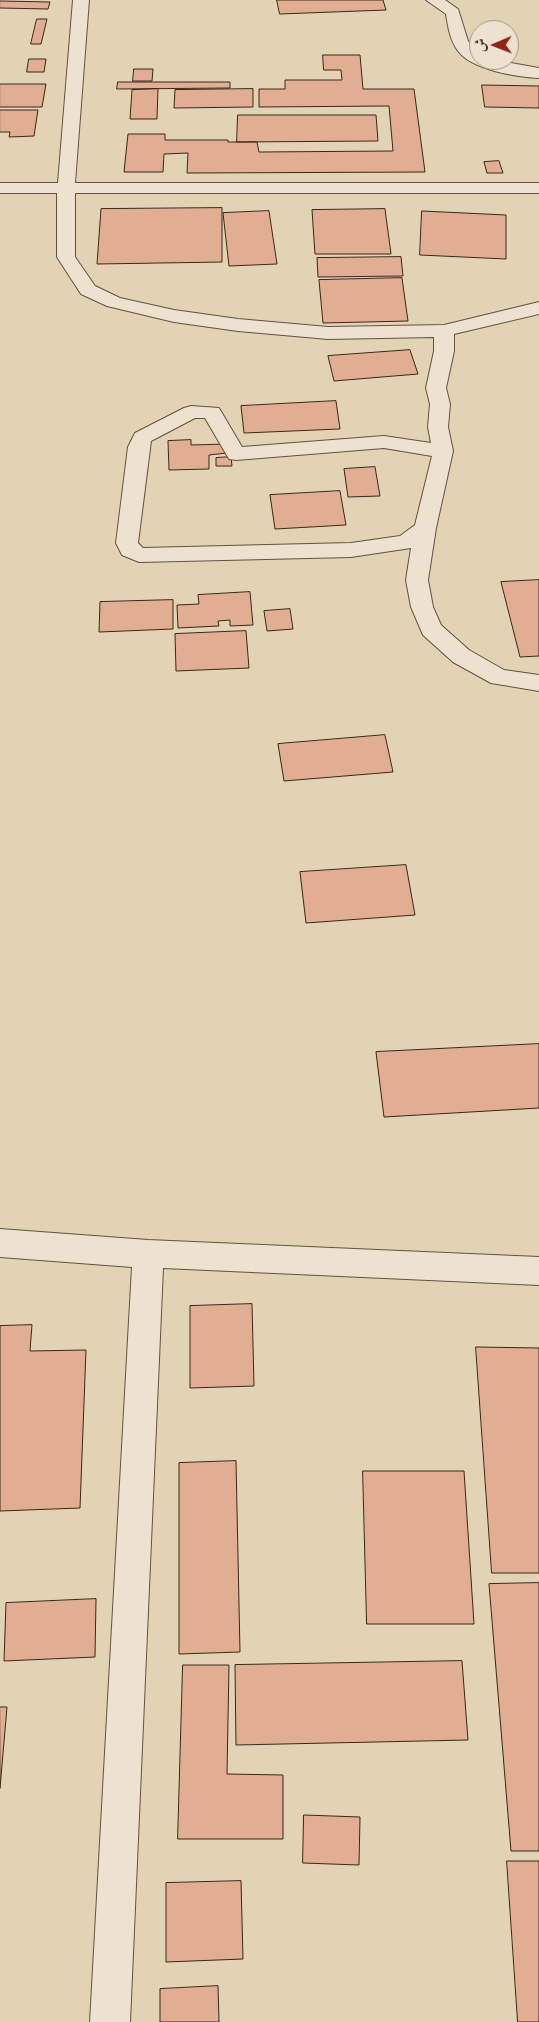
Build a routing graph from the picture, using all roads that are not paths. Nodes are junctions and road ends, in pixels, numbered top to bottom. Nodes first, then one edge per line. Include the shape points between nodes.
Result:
1 (81, 0) edge
2 (434, 0) edge
3 (539, 73) edge
4 (66, 187) junction
5 (0, 188) edge
6 (539, 188) edge
7 (539, 308) edge
8 (444, 331) junction
9 (443, 450) junction
10 (424, 528) junction
11 (539, 683) edge
12 (0, 1243) edge
13 (148, 1254) junction
14 (539, 1271) edge
15 (110, 2022) edge

1 - 4 street
2 - 3 street via 454,12 458,35 465,50 477,60
4 - 5 street
4 - 6 street
4 - 8 street via 66,257 88,290 99,297 174,316 238,325 328,333
7 - 8 street
8 - 9 street via 444,351 436,388
9 - 10 street
9 - 10 street via 384,442 236,454 212,412 191,412 142,437 138,447 128,543 130,550 139,555 351,550 406,542
10 - 11 street via 416,580 431,629 461,656 499,678
12 - 13 street
13 - 14 street
13 - 15 street

